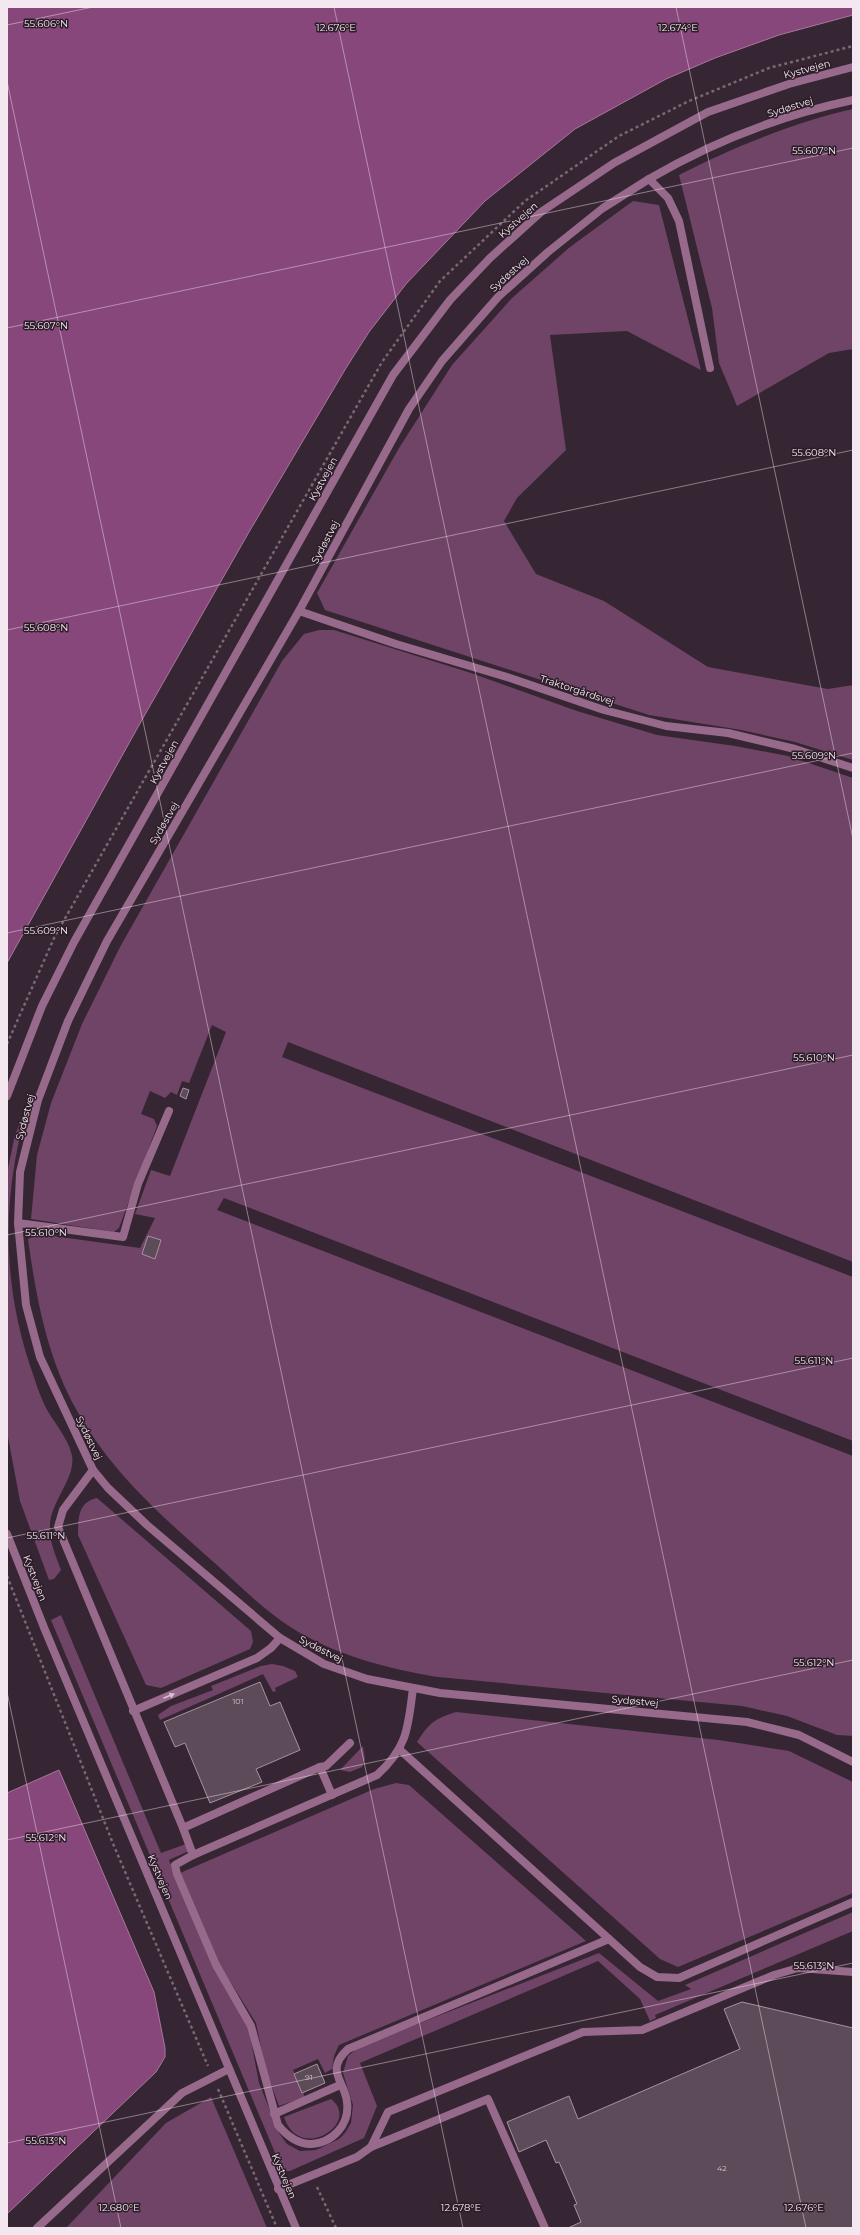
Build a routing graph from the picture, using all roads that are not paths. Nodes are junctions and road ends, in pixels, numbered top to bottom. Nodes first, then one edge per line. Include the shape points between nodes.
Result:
1 (853, 67) edge
2 (853, 100) edge
3 (649, 179) junction
4 (710, 368) dead end
5 (299, 611) junction
6 (853, 768) edge
7 (7, 1096) edge
8 (168, 1111) dead end
9 (18, 1223) junction
10 (93, 1470) junction
11 (7, 1534) edge
12 (280, 1638) junction
13 (413, 1688) junction
14 (133, 1711) junction
15 (350, 1743) dead end
16 (399, 1749) junction
17 (853, 1762) edge
18 (320, 1766) junction
19 (332, 1795) junction
20 (183, 1828) junction
21 (193, 1855) junction
22 (853, 1902) edge
23 (609, 1939) junction
24 (853, 1972) edge
25 (229, 2069) junction
26 (340, 2085) junction
27 (274, 2114) junction
28 (371, 2147) junction
29 (278, 2189) junction
30 (37, 2228) edge
31 (296, 2228) edge
32 (545, 2228) edge

1 - 7 street, Kystvejen via 788,84 708,112 614,162 541,212 490,258 450,300 392,375 74,942 42,1006
2 - 3 street, Sydøstvej via 756,128 674,164
3 - 4 street via 668,198 679,221
3 - 5 street, Sydøstvej via 603,208 542,257 498,297 442,361 408,409
5 - 6 street, Traktorgårdsvej via 604,710 666,726 728,733 795,749
5 - 9 street, Sydøstvej via 107,941 68,1021 38,1100 20,1172
8 - 9 street via 138,1184 123,1237
9 - 10 street, Sydøstvej via 26,1304 40,1357
10 - 12 street, Sydøstvej via 147,1525
10 - 14 street via 63,1510 58,1527
11 - 25 street, Kystvejen
12 - 13 street, Sydøstvej via 324,1664 367,1679
14 -> 12 street via 257,1658
13 - 16 street via 407,1728
13 - 17 street, Sydøstvej via 440,1693 747,1722 799,1735
14 - 20 street
15 - 18 street via 326,1766
16 - 19 street via 392,1761 377,1775
16 - 23 street
18 - 19 street
18 - 20 street
19 - 21 street
20 - 21 street
21 - 27 street via 175,1865 177,1874 216,1965 251,2026
22 - 23 street via 679,1978 657,1977
23 - 26 street via 348,2049 337,2067
24 - 28 street via 798,1968 774,1975 642,2030 583,2032 388,2112
25 - 29 street, Kystvejen
25 - 30 street via 182,2093
26 - 27 street
26 - 27 street via 348,2109 341,2128 328,2139 313,2144 295,2140 282,2129
28 - 29 street via 357,2157
28 - 32 street via 488,2099
29 - 31 street, Kystvejen

